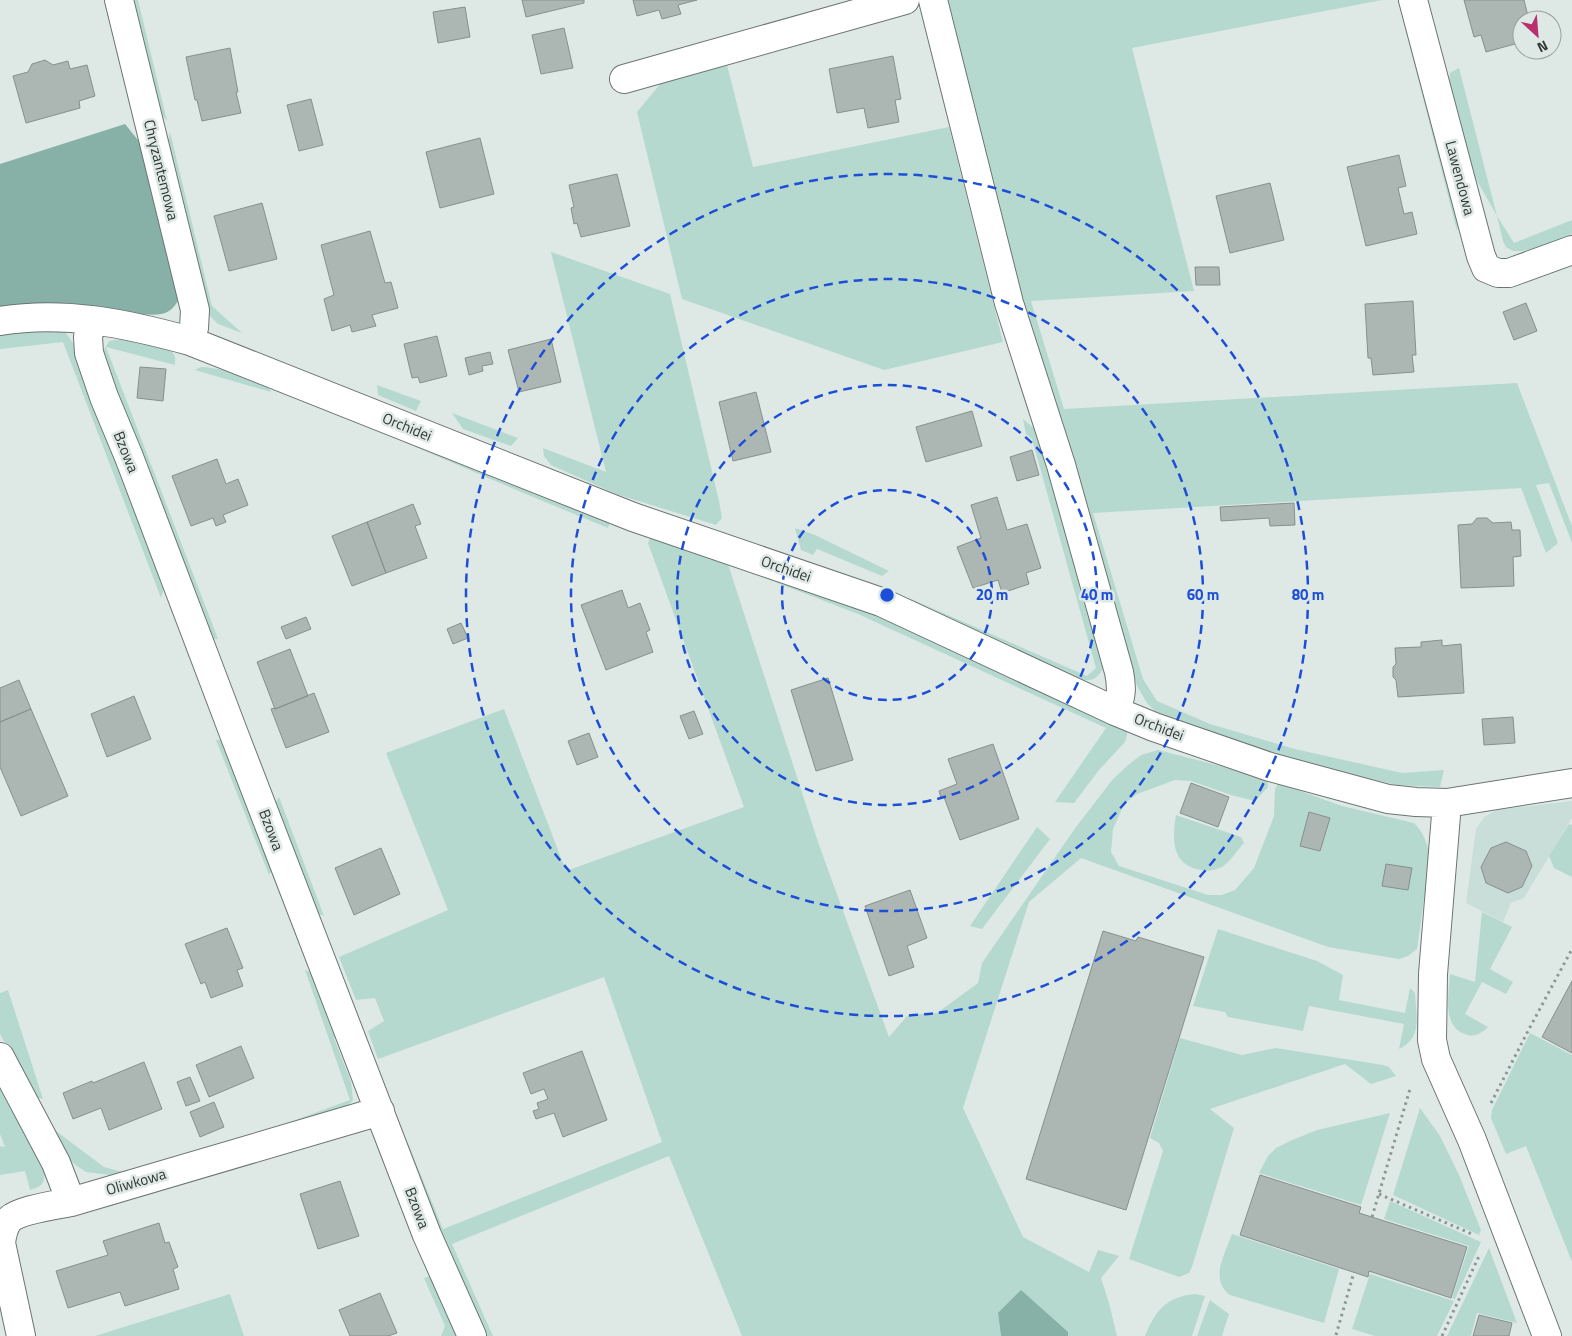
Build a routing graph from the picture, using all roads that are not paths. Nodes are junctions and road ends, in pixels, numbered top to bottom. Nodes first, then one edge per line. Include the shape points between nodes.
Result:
1 (119, 0) edge
2 (905, 0) edge
3 (932, 0) edge
4 (1413, 0) edge
5 (624, 79) dead end
6 (1572, 250) edge
7 (92, 320) junction
8 (0, 321) edge
9 (190, 341) junction
10 (1115, 711) junction
11 (1572, 783) edge
12 (1447, 803) junction
13 (0, 1057) edge
14 (380, 1111) junction
15 (71, 1202) junction
16 (21, 1336) edge
17 (472, 1336) edge
18 (1548, 1336) edge

1 - 9 street, Chryzantemowa via 195,310
2 - 5 street
3 - 10 street via 1010,303 1062,466 1119,672 1122,688
4 - 6 street, Lawendowa via 1486,268 1509,273
7 - 8 street, Orchidei via 25,317
7 - 9 street, Orchidei
7 - 14 street, Bzowa via 88,337 94,372
9 - 10 street, Orchidei via 633,517 881,602
10 - 12 street, Orchidei via 1270,767 1388,799
11 - 12 street, Orchidei
12 - 18 street via 1433,974 1432,1040 1436,1059 1472,1140 1497,1235
13 - 15 street via 56,1163
14 - 15 street, Oliwkowa
14 - 17 street, Bzowa via 427,1235
15 - 16 street, Oliwkowa via 24,1213 10,1219 3,1229 1,1243

